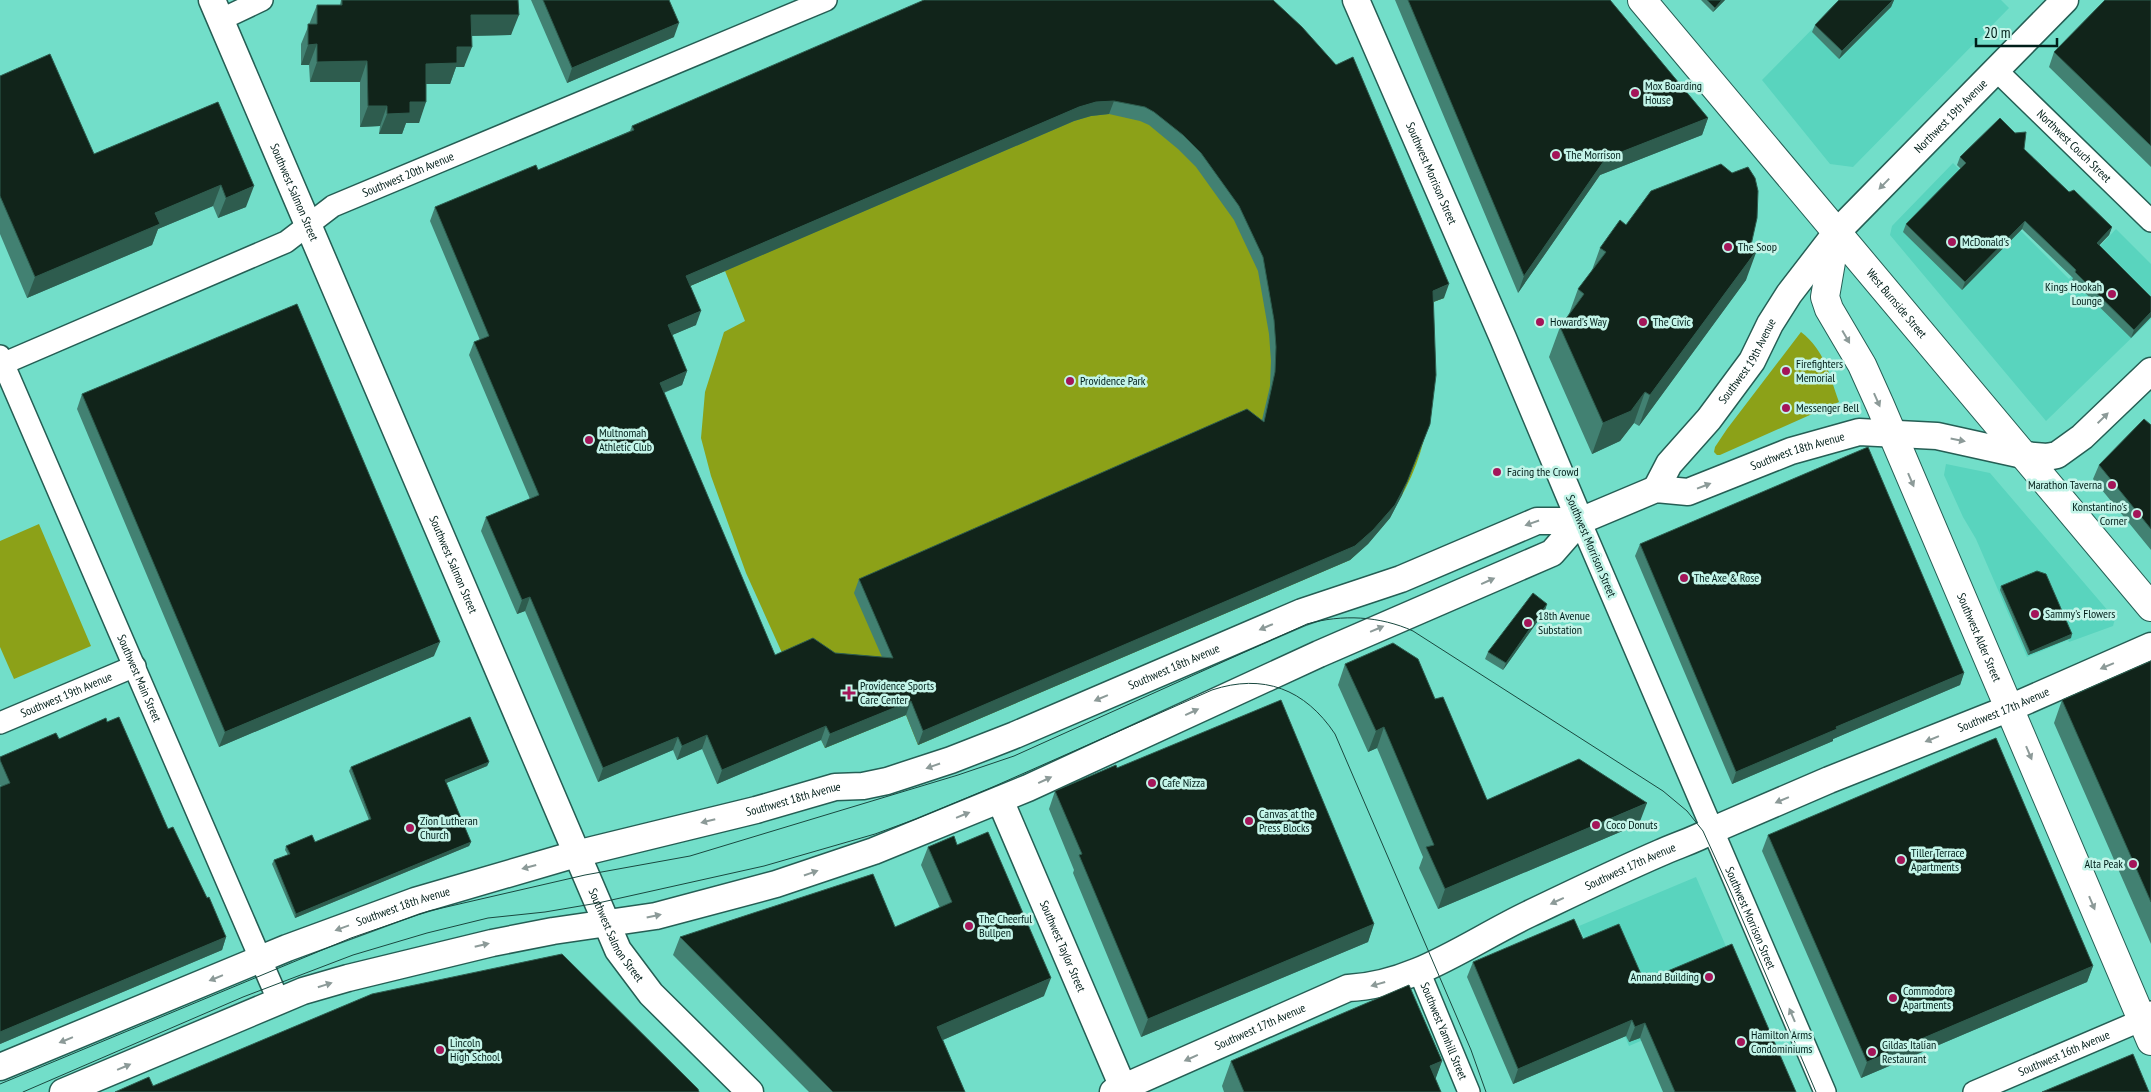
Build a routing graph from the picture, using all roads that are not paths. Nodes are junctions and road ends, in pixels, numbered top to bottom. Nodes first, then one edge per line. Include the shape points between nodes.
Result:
1 (262, 0) edge
2 (826, 0) edge
3 (1356, 0) edge
4 (1642, 0) edge
5 (2065, 0) edge
6 (216, 10) edge
7 (1996, 70) junction
8 (2151, 221) edge
9 (307, 225) junction
10 (1836, 233) junction
11 (1, 362) edge
12 (2151, 371) edge
13 (1892, 435) junction
14 (2023, 455) junction
15 (1656, 489) junction
16 (1580, 521) junction
17 (2151, 607) edge
18 (2151, 646) edge
19 (135, 666) junction
20 (2010, 708) junction
21 (0, 723) edge
22 (1000, 800) junction
23 (1712, 830) junction
24 (576, 854) junction
25 (606, 924) junction
26 (261, 959) junction
27 (1418, 971) junction
28 (279, 1002) junction
29 (2148, 1024) edge
30 (0, 1067) edge
31 (1121, 1091) edge
32 (63, 1092) edge
33 (750, 1092) edge
34 (1469, 1092) edge
35 (1825, 1092) edge
36 (1974, 1092) edge

1 - 6 street
2 - 9 street, Southwest 20th Avenue via 333,206
3 - 16 street, Southwest Morrison Street
4 - 10 main road, West Burnside Street
5 - 7 street, Northwest 19th Avenue
6 - 9 street, Southwest Salmon Street
7 - 8 street, Northwest Couch Street
7 -> 10 street, Northwest 19th Avenue
9 - 11 street, Southwest 20th Avenue via 280,244
9 - 24 street, Southwest Salmon Street
10 -> 13 main road, Southwest Alder Street via 1825,297 1862,365
10 - 14 main road, West Burnside Street
10 - 15 street, Southwest 19th Avenue via 1770,324 1752,361 1709,419 1669,464
11 - 19 street, Southwest Main Street
14 -> 12 street, Southwest 18th Avenue via 2047,457 2066,450
13 -> 14 street, Southwest 18th Avenue via 1937,436
15 -> 13 street, Southwest 18th Avenue via 1688,492 1791,451 1859,432
13 -> 20 main road, Southwest Alder Street
14 - 17 main road, West Burnside Street
15 - 16 street, Southwest 18th Avenue
22 -> 16 street, Southwest 18th Avenue via 1305,660 1552,553
16 - 23 street, Southwest Morrison Street
16 -> 24 street, Southwest 18th Avenue via 1537,521 1401,578 1311,608 979,750 906,776 863,786 835,787
18 -> 20 street, Southwest 17th Avenue
19 - 21 street, Southwest 19th Avenue
19 - 26 street, Southwest Main Street
20 -> 23 street, Southwest 17th Avenue
20 -> 29 main road, Southwest Alder Street
25 -> 22 street, Southwest 18th Avenue via 656,916 776,884 874,851
22 - 31 street, Southwest Taylor Street
23 -> 27 street, Southwest 17th Avenue via 1513,921
35 -> 23 street, Southwest Morrison Street
24 - 25 street, Southwest Salmon Street
24 -> 26 street, Southwest 18th Avenue via 415,901
28 -> 25 street, Southwest 18th Avenue via 348,978 482,945
25 - 33 street, Southwest Salmon Street via 618,950 646,987
26 - 28 street, Southwest Main Street
26 -> 30 street, Southwest 18th Avenue
27 -> 31 street, Southwest 17th Avenue via 1368,987 1348,988
27 - 34 street, Southwest Yamhill Street
32 -> 28 street, Southwest 18th Avenue
29 - 36 street, Southwest 16th Avenue

